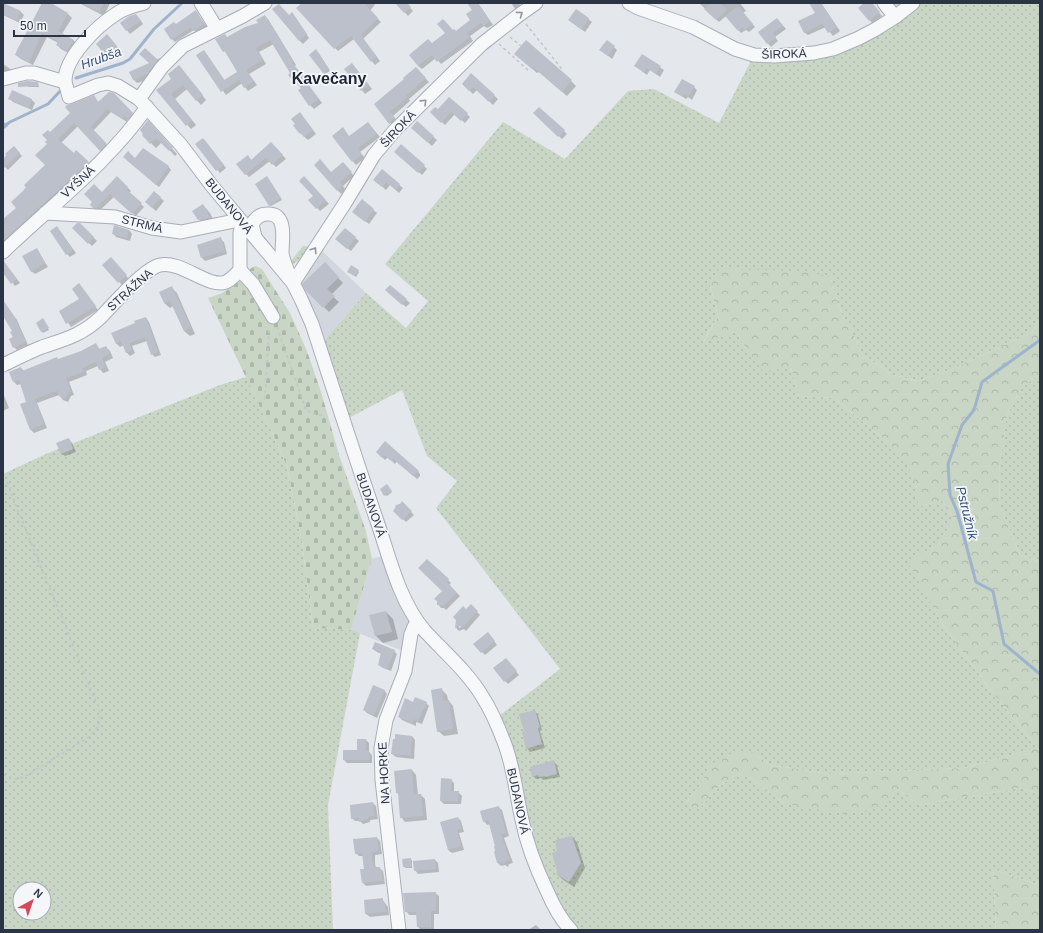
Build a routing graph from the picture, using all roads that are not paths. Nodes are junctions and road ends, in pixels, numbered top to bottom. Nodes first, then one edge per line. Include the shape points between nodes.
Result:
1 (144, 3) edge
2 (201, 3) edge
3 (265, 3) edge
4 (536, 3) edge
5 (629, 3) edge
6 (884, 3) edge
7 (913, 3) edge
8 (118, 8) edge
9 (895, 17) junction
10 (217, 29) junction
11 (3, 79) edge
12 (65, 82) junction
13 (143, 103) junction
14 (45, 213) junction
15 (240, 222) junction
16 (255, 237) junction
17 (3, 252) edge
18 (240, 270) junction
19 (293, 283) junction
20 (272, 315) road end
21 (3, 364) edge
22 (417, 622) junction
23 (399, 930) edge
24 (571, 930) edge

1 - 8 street
2 - 10 street
3 - 10 street, VYŠNÁ
19 -> 4 street, ŠIROKÁ via 374,155 395,130 482,44
5 - 9 street, ŠIROKÁ via 693,27 735,49 762,56 814,53 833,49 859,38
6 - 9 street
7 - 9 street, ŠIROKÁ
8 - 12 street via 84,43 72,60
10 - 13 street, VYŠNÁ via 183,46 162,67
11 - 12 street via 34,73
12 - 13 street, BUDANOVÁ via 69,97 98,84 108,83 118,86
13 - 14 street, VYŠNÁ via 127,134
13 - 15 street, BUDANOVÁ via 181,145
14 - 15 street, STRMÁ via 115,217 152,228 181,232
14 - 17 street, VYŠNÁ
15 - 16 street, BUDANOVÁ
15 - 18 street
16 - 19 street, BUDANOVÁ
16 - 19 street via 252,224 257,218 267,214 279,219 283,231 282,254
18 - 20 street
18 - 21 street, STRÁŽNA via 234,277 220,283 182,268 160,265 123,293 84,331
19 - 22 street, BUDANOVÁ via 312,324 398,583
22 - 23 street, NA HORKE via 411,634 405,671 386,720 381,748 382,780
22 - 24 street, BUDANOVÁ via 472,682 495,719 505,744 530,854 552,902

